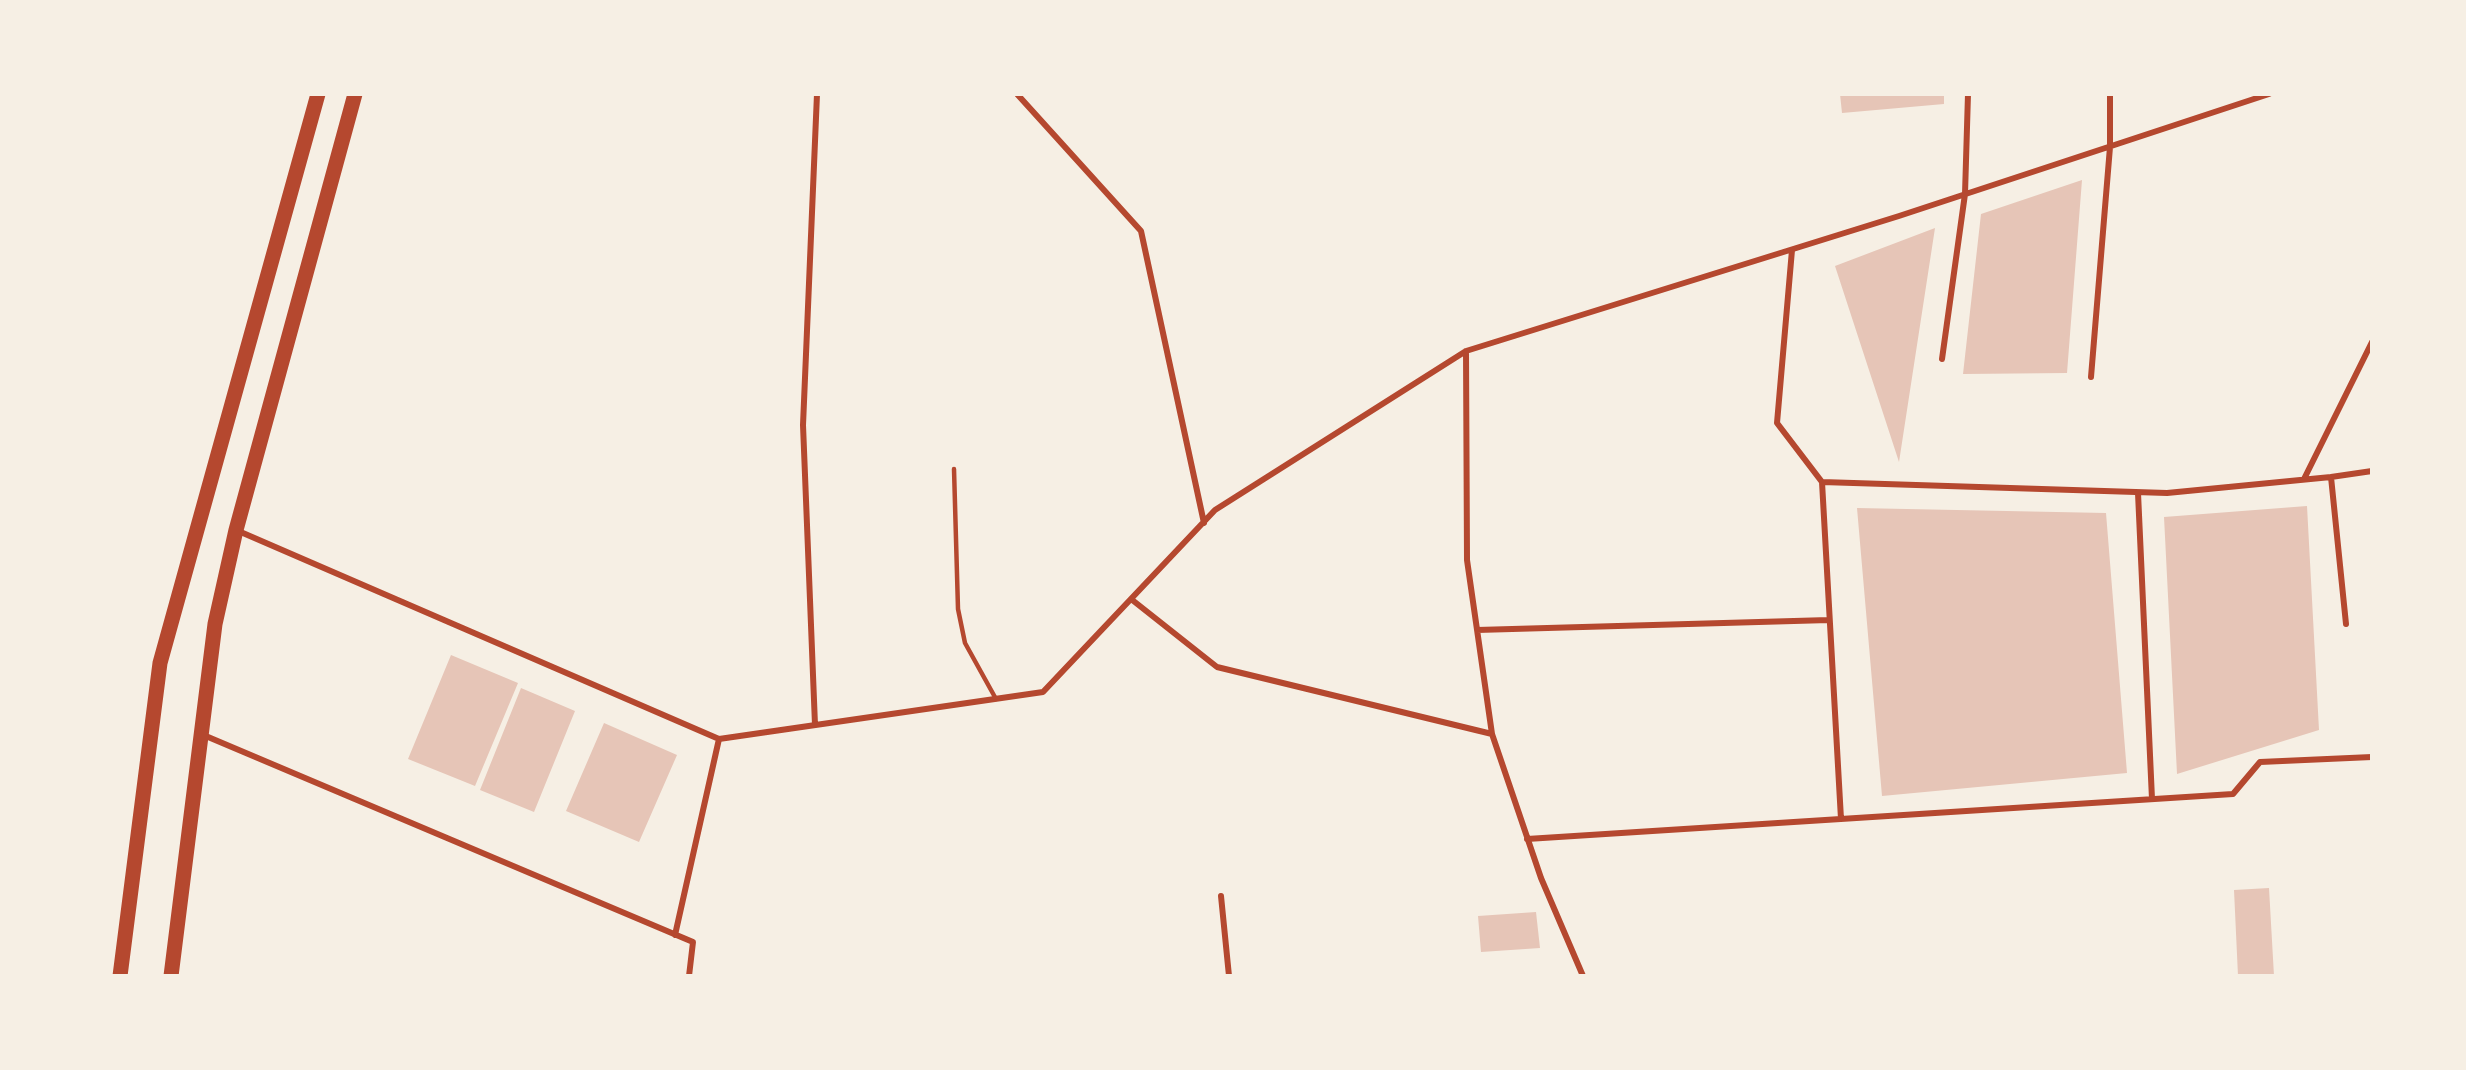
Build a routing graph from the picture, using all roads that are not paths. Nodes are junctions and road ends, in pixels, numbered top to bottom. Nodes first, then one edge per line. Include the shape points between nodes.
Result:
1 (318, 94) edge
2 (356, 94) edge
3 (817, 94) edge
4 (1017, 94) edge
5 (1968, 94) edge
6 (2110, 94) edge
7 (2269, 94) edge
8 (2110, 147) junction
9 (1965, 194) junction
10 (1792, 250) junction
11 (2372, 342) edge
12 (1466, 351) junction
13 (1942, 359) dead end
14 (2091, 377) dead end
15 (954, 470) dead end
16 (2372, 471) edge
17 (2331, 477) junction
18 (2304, 479) junction
19 (1822, 482) junction
20 (2138, 493) junction
21 (1204, 523) junction
22 (236, 530) junction
23 (1131, 599) junction
24 (1829, 620) junction
25 (2346, 624) dead end
26 (1477, 630) junction
27 (996, 699) junction
28 (815, 725) junction
29 (201, 734) junction
30 (1492, 735) junction
31 (719, 739) junction
32 (2372, 757) edge
33 (2152, 799) junction
34 (1840, 819) junction
35 (1527, 839) junction
36 (1221, 896) dead end
37 (675, 935) junction
38 (120, 975) edge
39 (171, 975) edge
40 (688, 975) edge
41 (1229, 975) edge
42 (1583, 975) edge

1 - 38 main road via 160,663
2 - 22 main road
3 - 28 street via 803,425
4 - 21 street via 1141,231
5 - 9 street
6 - 8 street
7 - 8 street
8 - 9 street
8 - 14 street
9 - 10 street
9 - 13 street
10 - 12 street
10 - 19 street via 1777,423
11 - 18 street
12 - 21 street via 1215,510
12 - 26 street via 1467,560
15 - 27 lane via 958,609 965,643
16 - 17 street
17 - 18 street
17 - 25 street
18 - 20 street
19 - 20 street
19 - 24 street
20 - 33 street
21 - 23 street
22 - 29 main road via 215,624
22 - 31 street
23 - 27 street via 1043,692
23 - 30 street via 1217,667
24 - 26 street
24 - 34 street
26 - 30 street
27 - 28 street
28 - 31 street
29 - 37 street
29 - 39 main road
30 - 35 street
31 - 37 street
32 - 33 street via 2260,762 2233,794
33 - 34 street
34 - 35 street
35 - 42 street
36 - 41 street
37 - 40 street via 693,942

